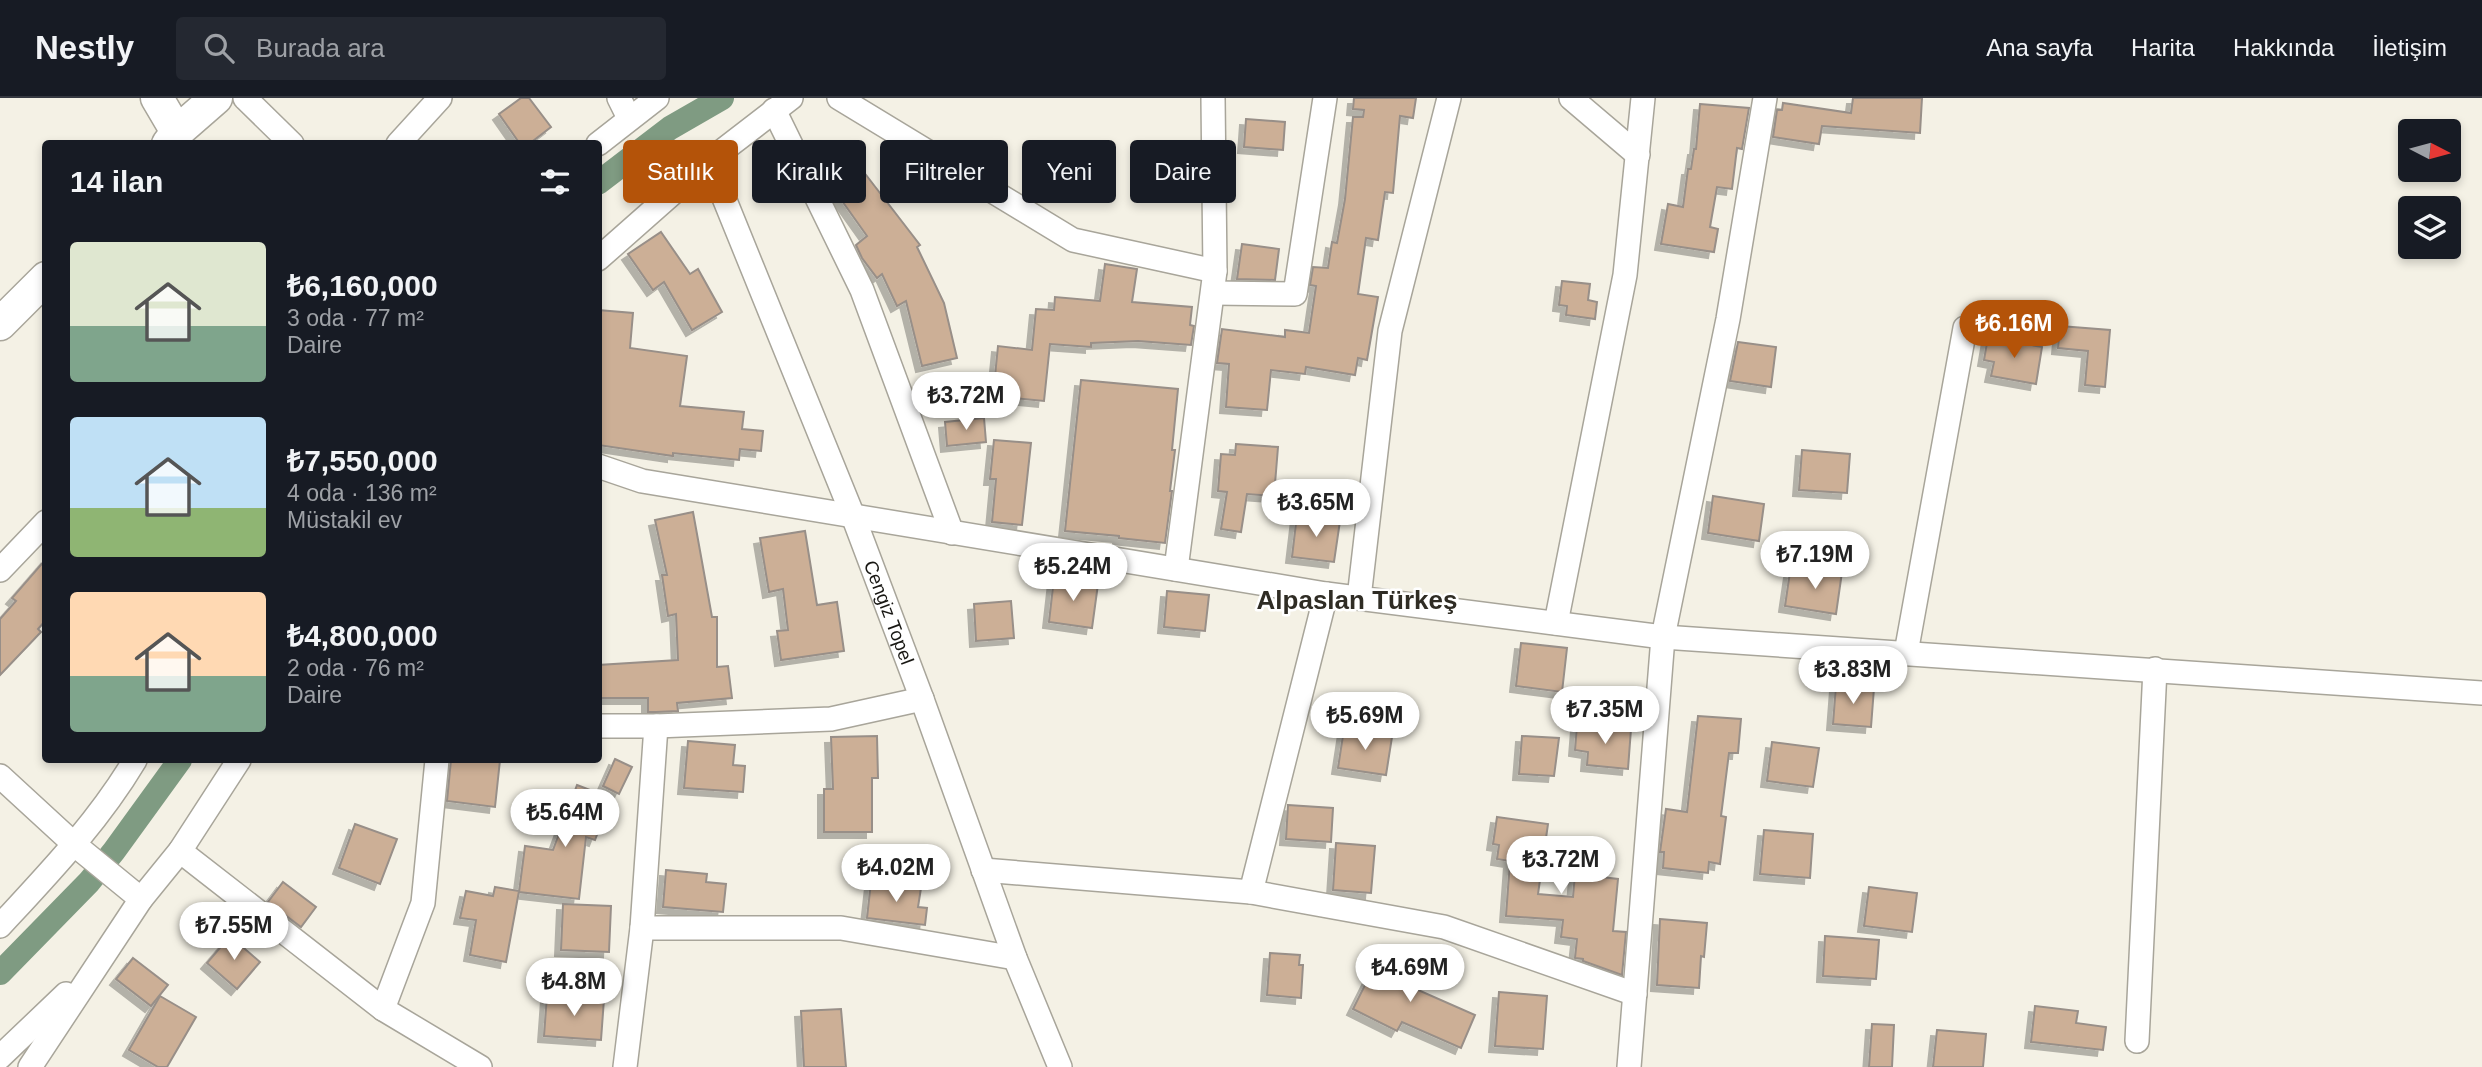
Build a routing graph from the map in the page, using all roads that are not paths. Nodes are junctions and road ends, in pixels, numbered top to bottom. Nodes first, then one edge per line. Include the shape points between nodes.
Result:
1 (157, 98) edge
2 (216, 98) edge
3 (246, 98) edge
4 (440, 98) edge
5 (657, 98) edge
6 (839, 98) edge
7 (1213, 98) edge
8 (1325, 98) edge
9 (1450, 98) edge
10 (1571, 98) edge
11 (1643, 98) edge
12 (1765, 98) edge
13 (782, 104) edge
14 (624, 108) edge
15 (172, 138) edge
16 (288, 140) edge
17 (402, 140) edge
18 (601, 140) edge
19 (736, 140) edge
20 (1637, 155) junction
21 (661, 203) edge
22 (726, 203) edge
23 (602, 255) edge
24 (42, 282) edge
25 (1214, 282) junction
26 (0, 324) edge
27 (1965, 328) dead end
28 (602, 467) edge
29 (853, 516) junction
30 (42, 526) edge
31 (952, 533) junction
32 (1176, 569) junction
33 (0, 570) edge
34 (1326, 594) junction
35 (1359, 598) junction
36 (1556, 623) junction
37 (1663, 636) junction
38 (1906, 653) junction
39 (2155, 669) junction
40 (2482, 693) edge
41 (922, 699) junction
42 (602, 726) edge
43 (656, 726) junction
44 (133, 763) edge
45 (237, 763) edge
46 (437, 763) edge
47 (0, 776) edge
48 (75, 845) junction
49 (180, 851) junction
50 (983, 870) junction
51 (1251, 892) junction
52 (141, 898) junction
53 (0, 926) edge
54 (642, 928) junction
55 (1015, 958) junction
56 (95, 967) junction
57 (1635, 994) junction
58 (383, 1009) junction
59 (2137, 1041) dead end
60 (0, 1057) edge
61 (35, 1065) edge
62 (480, 1067) edge
63 (625, 1067) edge
64 (1060, 1067) edge
65 (1629, 1067) edge

1 - 15 street
2 - 15 street
3 - 16 street
4 - 17 street
5 - 14 street
6 - 25 street via 1073,240
7 - 25 street
8 - 25 street via 1295,294
9 - 35 street via 1390,331
10 - 20 street
11 - 20 street
12 - 37 street via 1728,319
13 - 19 street
13 - 31 street via 862,290
14 - 18 street
20 - 36 street via 1625,275
21 - 23 street
22 - 29 street, Cengiz Topel
24 - 26 street
25 - 32 street
27 - 38 street
28 - 29 street via 642,481
29 - 31 street
29 - 41 street, Cengiz Topel
30 - 33 street
31 - 32 street
32 - 34 street
34 - 35 street
34 - 51 street
35 - 36 street
36 - 37 street
37 - 38 street
37 - 57 street
38 - 39 street
39 - 40 street
39 - 59 street
41 - 43 street via 831,719
41 - 50 street, Cengiz Topel
42 - 43 street
43 - 54 street
44 - 48 street
45 - 49 street
46 - 58 street via 423,903
47 - 48 street
48 - 52 street
48 - 53 street
49 - 52 street
49 - 58 street
50 - 51 street
50 - 55 street, Cengiz Topel
51 - 57 street via 1444,927
52 - 56 street
54 - 55 street via 841,928
54 - 63 street
55 - 64 street, Cengiz Topel
56 - 60 street
56 - 61 street
57 - 65 street
58 - 62 street

